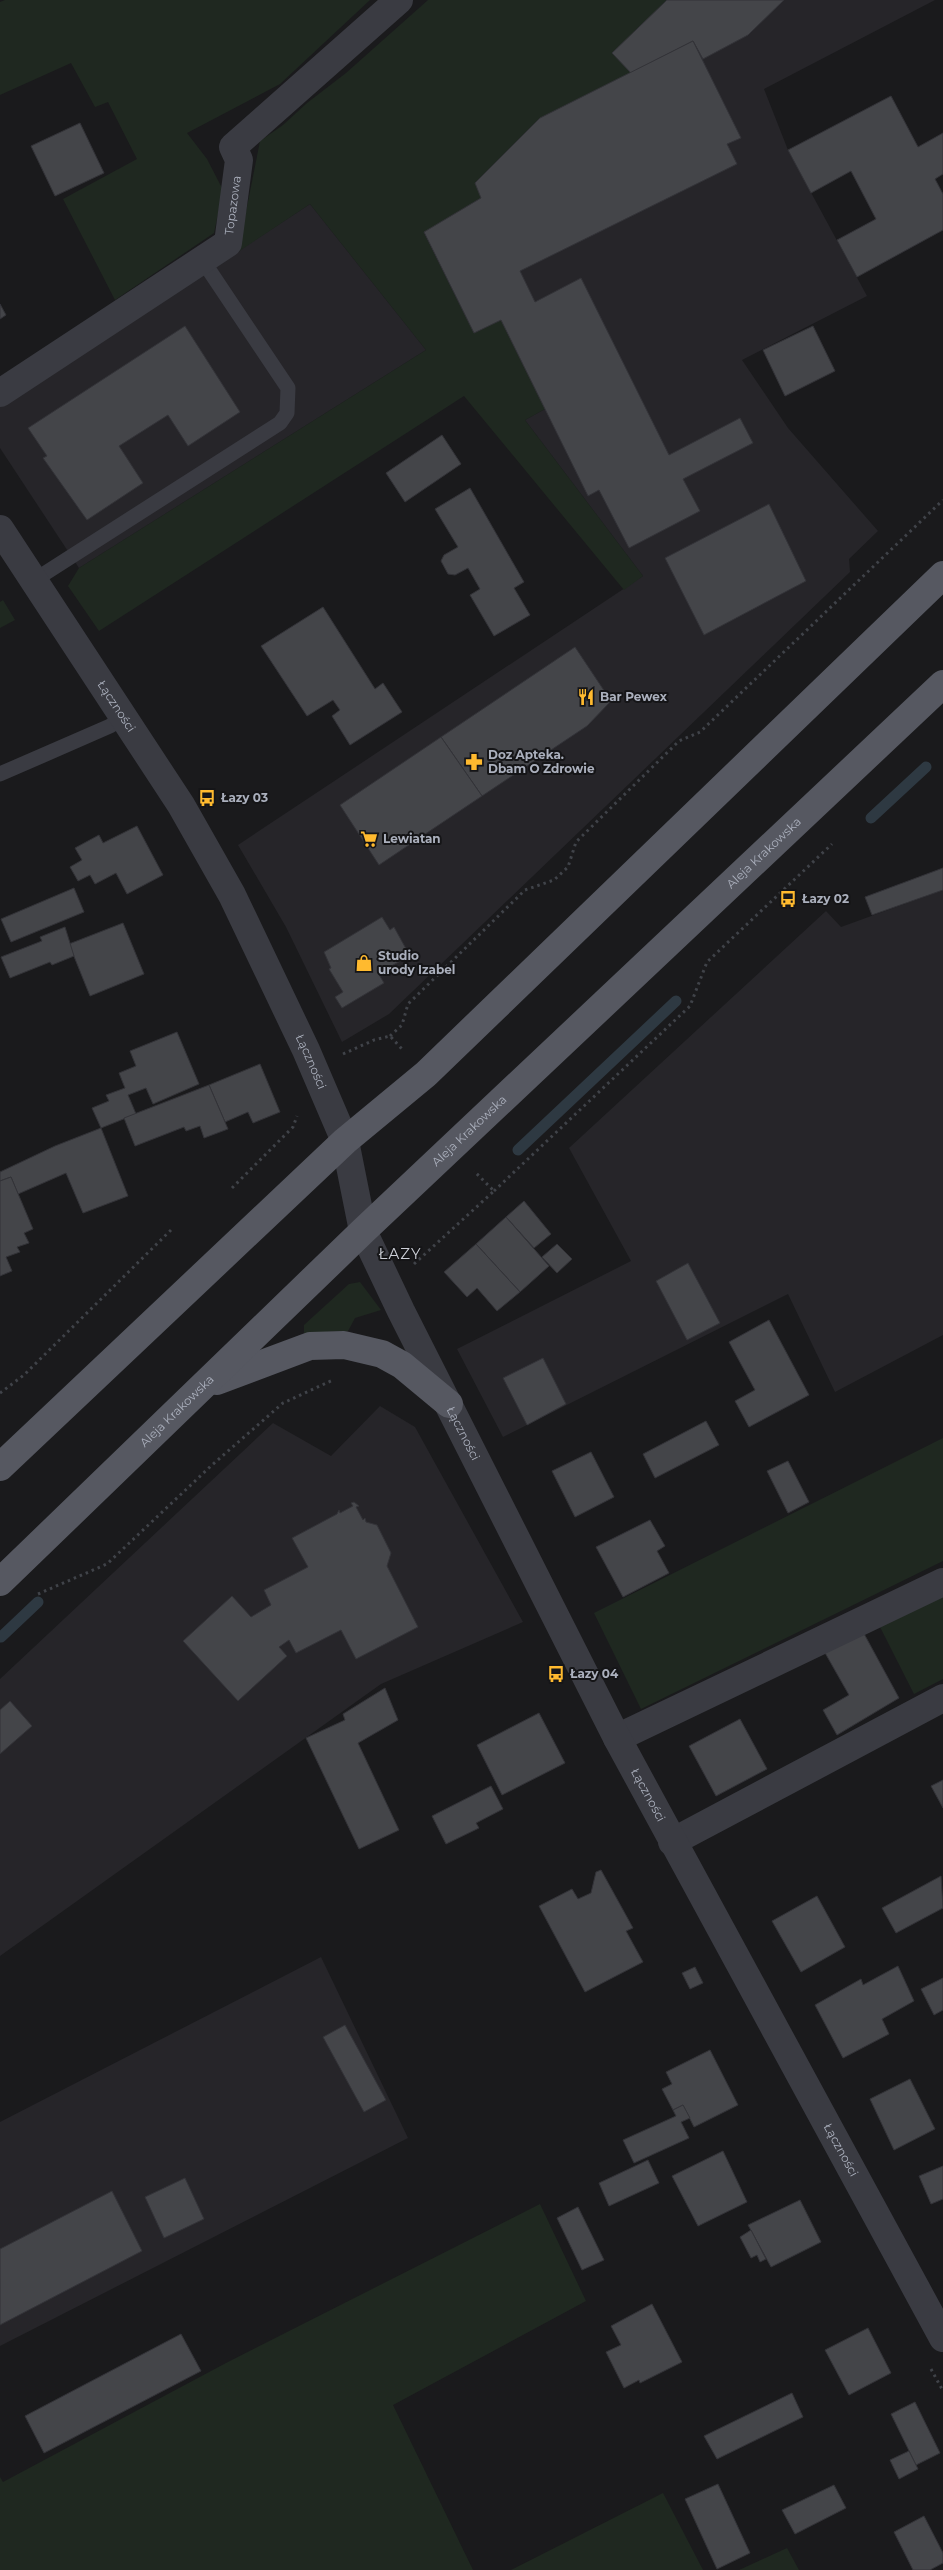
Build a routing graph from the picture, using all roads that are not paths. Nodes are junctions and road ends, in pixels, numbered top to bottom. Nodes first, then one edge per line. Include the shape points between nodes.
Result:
1 (399, 0) edge
2 (203, 261) junction
3 (0, 393) edge
4 (0, 529) edge
5 (943, 575) edge
6 (33, 580) junction
7 (943, 684) edge
8 (124, 717) junction
9 (0, 774) edge
10 (345, 1141) junction
11 (363, 1231) junction
12 (206, 1385) junction
13 (449, 1404) junction
14 (0, 1467) edge
15 (0, 1582) edge
16 (943, 1582) edge
17 (943, 1698) edge
18 (617, 1738) junction
19 (672, 1842) junction
20 (943, 2338) edge

1 - 2 street, Topazowa via 233,147 239,160 228,243
2 - 3 street, Topazowa
2 - 6 lane via 288,388 287,414 280,423
4 - 6 street, Łączności
5 - 10 main road via 426,1074
6 - 8 street, Łączności
7 - 11 main road, Aleja Krakowska
8 - 9 lane
8 - 10 street, Łączności via 182,805 232,895 306,1050
10 - 11 street, Łączności
10 - 14 main road
11 - 12 main road, Aleja Krakowska
11 - 13 street, Łączności
12 - 13 main road via 310,1346 344,1345 382,1354 402,1365
12 - 15 main road, Aleja Krakowska
13 - 18 street, Łączności
16 - 18 street
17 - 19 street
18 - 19 street, Łączności
19 - 20 street, Łączności

